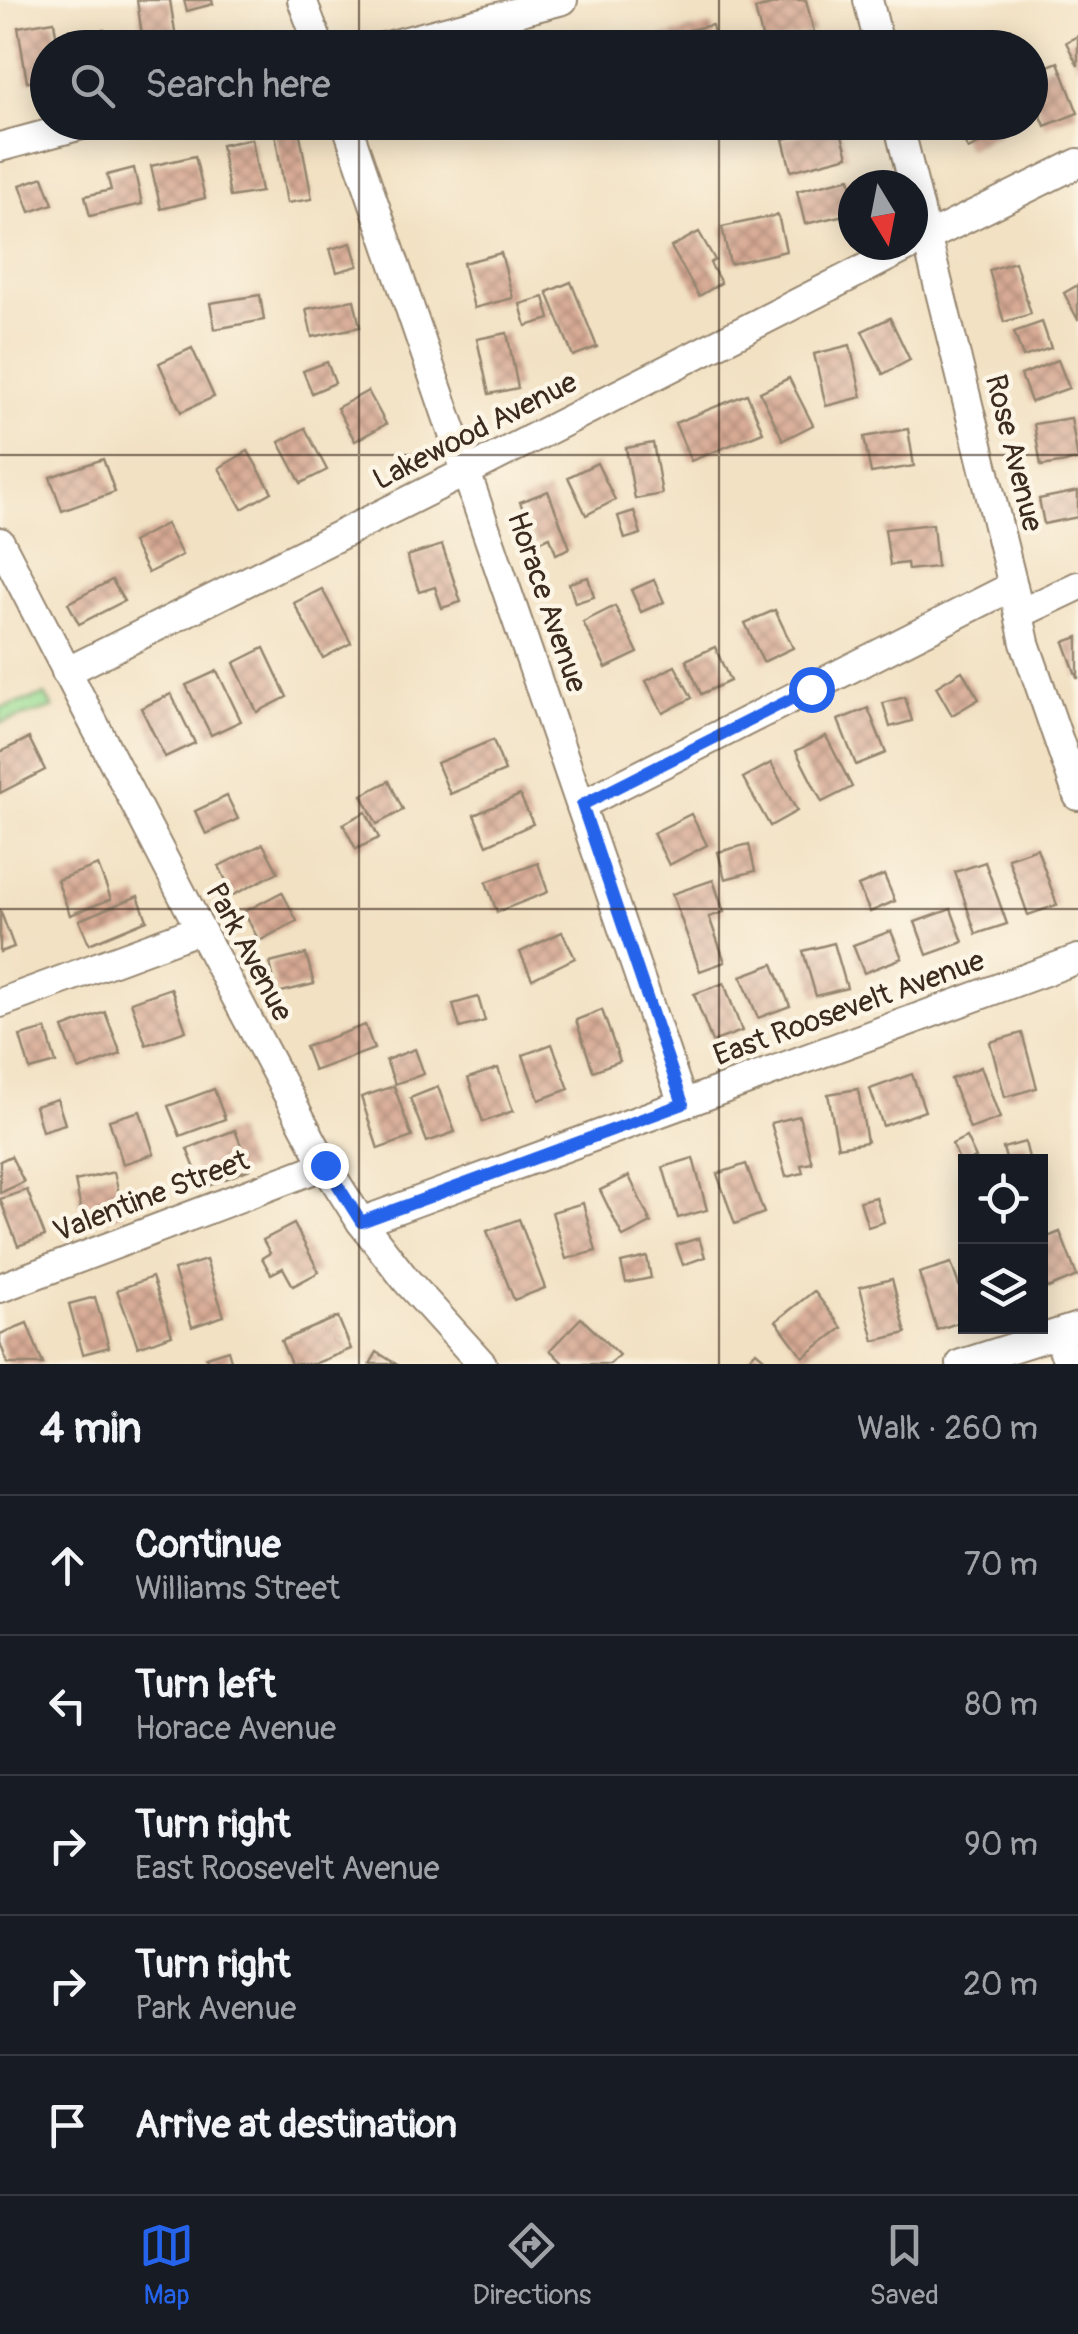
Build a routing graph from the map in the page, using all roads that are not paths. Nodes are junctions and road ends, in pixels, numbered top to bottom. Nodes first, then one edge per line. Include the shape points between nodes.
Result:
1 (302, 0) edge
2 (562, 0) edge
3 (868, 0) edge
4 (313, 30) edge
5 (448, 30) edge
6 (876, 30) edge
7 (30, 139) edge
8 (352, 140) edge
9 (901, 140) edge
10 (0, 147) edge
11 (1078, 162) edge
12 (906, 170) edge
13 (928, 237) edge
14 (882, 260) edge
15 (922, 260) edge
16 (468, 472) junction
17 (0, 542) edge
18 (1013, 586) junction
19 (1078, 586) edge
20 (1019, 614) junction
21 (66, 672) junction
22 (1078, 796) edge
23 (582, 805) junction
24 (200, 929) junction
25 (1078, 959) edge
26 (0, 1004) edge
27 (683, 1104) junction
28 (325, 1165) junction
29 (361, 1222) junction
30 (0, 1288) edge
31 (1067, 1331) edge
32 (482, 1364) edge
33 (961, 1364) edge
34 (1070, 1364) edge

1 - 4 street
2 - 5 street
3 - 6 street
7 - 10 street
8 - 16 street, Horace Avenue
9 - 12 street, Rose Avenue
11 - 13 street, Lakewood Avenue
14 - 16 street, Lakewood Avenue
15 - 18 street, Rose Avenue
16 - 21 street, Lakewood Avenue
16 - 23 street, Horace Avenue
17 - 21 street, Park Avenue
18 - 20 street, Rose Avenue
18 - 23 street
19 - 20 street
20 - 22 street, Rose Avenue
21 - 24 street, Park Avenue
23 - 27 street, Horace Avenue
24 - 26 street
24 - 28 street, Park Avenue
25 - 27 street, East Roosevelt Avenue
27 - 29 street, East Roosevelt Avenue
28 - 29 street, Park Avenue
28 - 30 street, Valentine Street
29 - 32 street, Park Avenue
31 - 33 street
31 - 34 street

